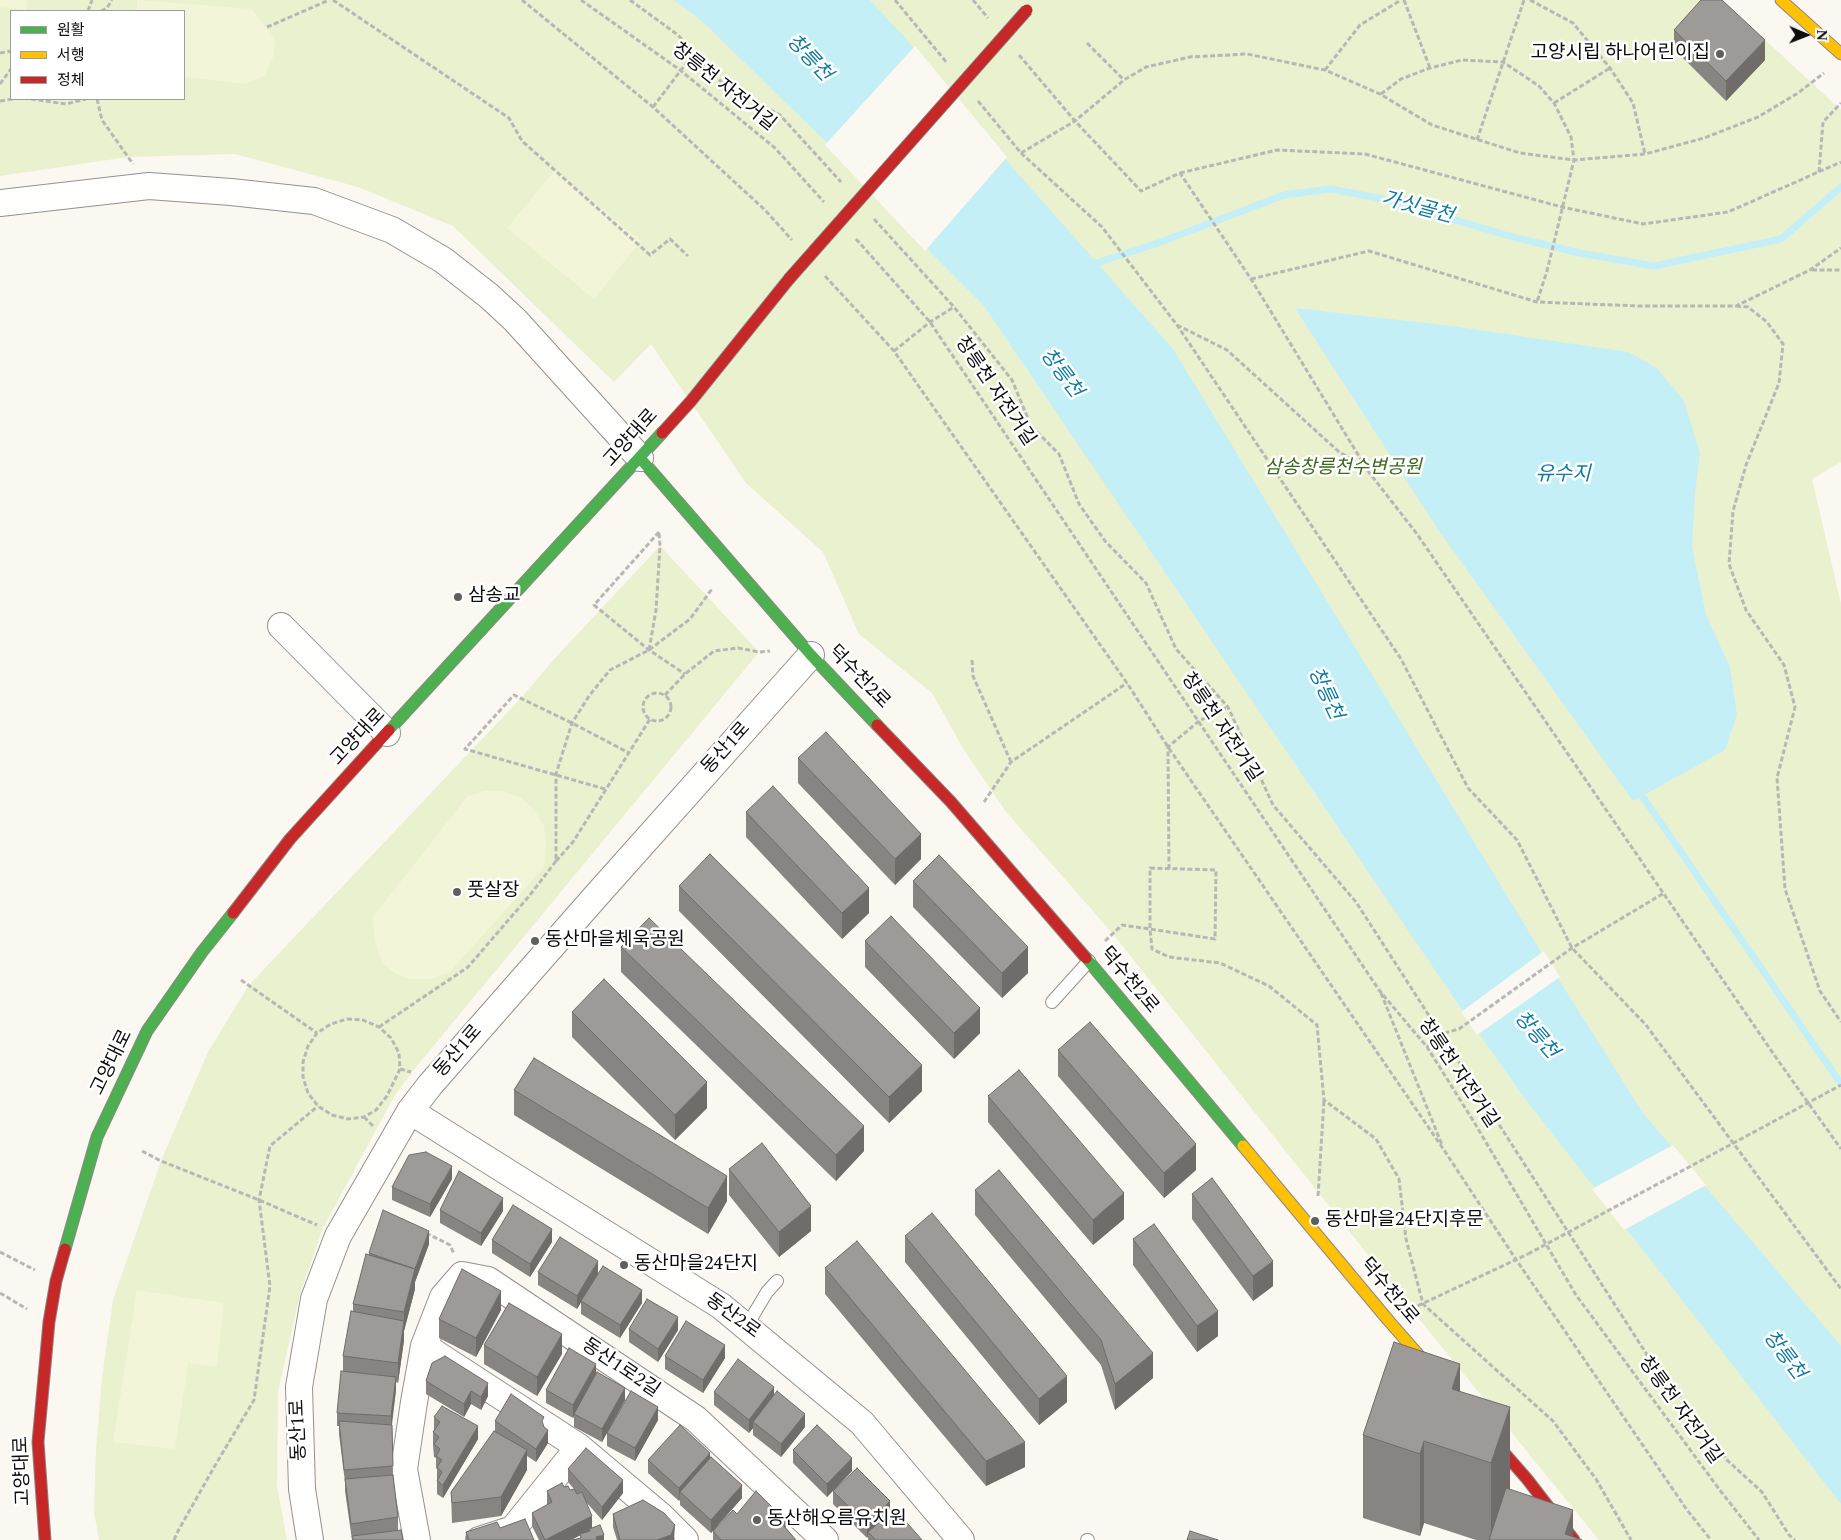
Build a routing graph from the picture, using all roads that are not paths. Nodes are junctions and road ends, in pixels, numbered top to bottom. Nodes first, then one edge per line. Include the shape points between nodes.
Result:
1 (1036, 0) edge
2 (1781, 0) edge
3 (1841, 54) edge
4 (0, 203) edge
5 (640, 458) junction
6 (281, 626) dead end
7 (811, 655) junction
8 (387, 733) junction
9 (1089, 961) junction
10 (1052, 1002) dead end
11 (410, 1111) junction
12 (777, 1281) dead end
13 (746, 1327) junction
14 (424, 1346) junction
15 (1445, 1385) edge
16 (1476, 1421) edge
17 (579, 1447) junction
18 (45, 1540) edge
19 (310, 1540) edge
20 (417, 1540) edge
21 (479, 1540) edge
22 (685, 1540) edge
23 (825, 1540) edge
24 (962, 1540) edge
25 (1574, 1540) edge

1 - 5 main road, 고양대로, bridge via 789,279
2 - 3 main road
4 - 5 street via 149,186 314,201 392,230 443,260 489,296 515,320
5 - 7 main road, 덕수천2로
5 - 8 main road, 고양대로
6 - 8 street
7 - 9 main road, 덕수천2로 via 951,802
7 - 11 street, 동산1로 via 570,925
8 - 18 main road, 고양대로 via 290,839 202,952 147,1031 96,1137 56,1282 49,1322 38,1442
9 - 10 lane
9 - 15 main road, 덕수천2로
11 - 13 street, 동산2로 via 721,1306
11 - 19 street, 동산1로 via 338,1236 314,1299 299,1387 302,1489
12 - 13 lane via 766,1292
13 - 24 street, 동산2로 via 862,1423
14 - 17 street
14 - 20 street via 404,1470
14 - 23 street, 동산1로2길 via 443,1297 462,1275 488,1280 696,1419
16 - 25 main road
17 - 21 street via 513,1529
17 - 22 street

